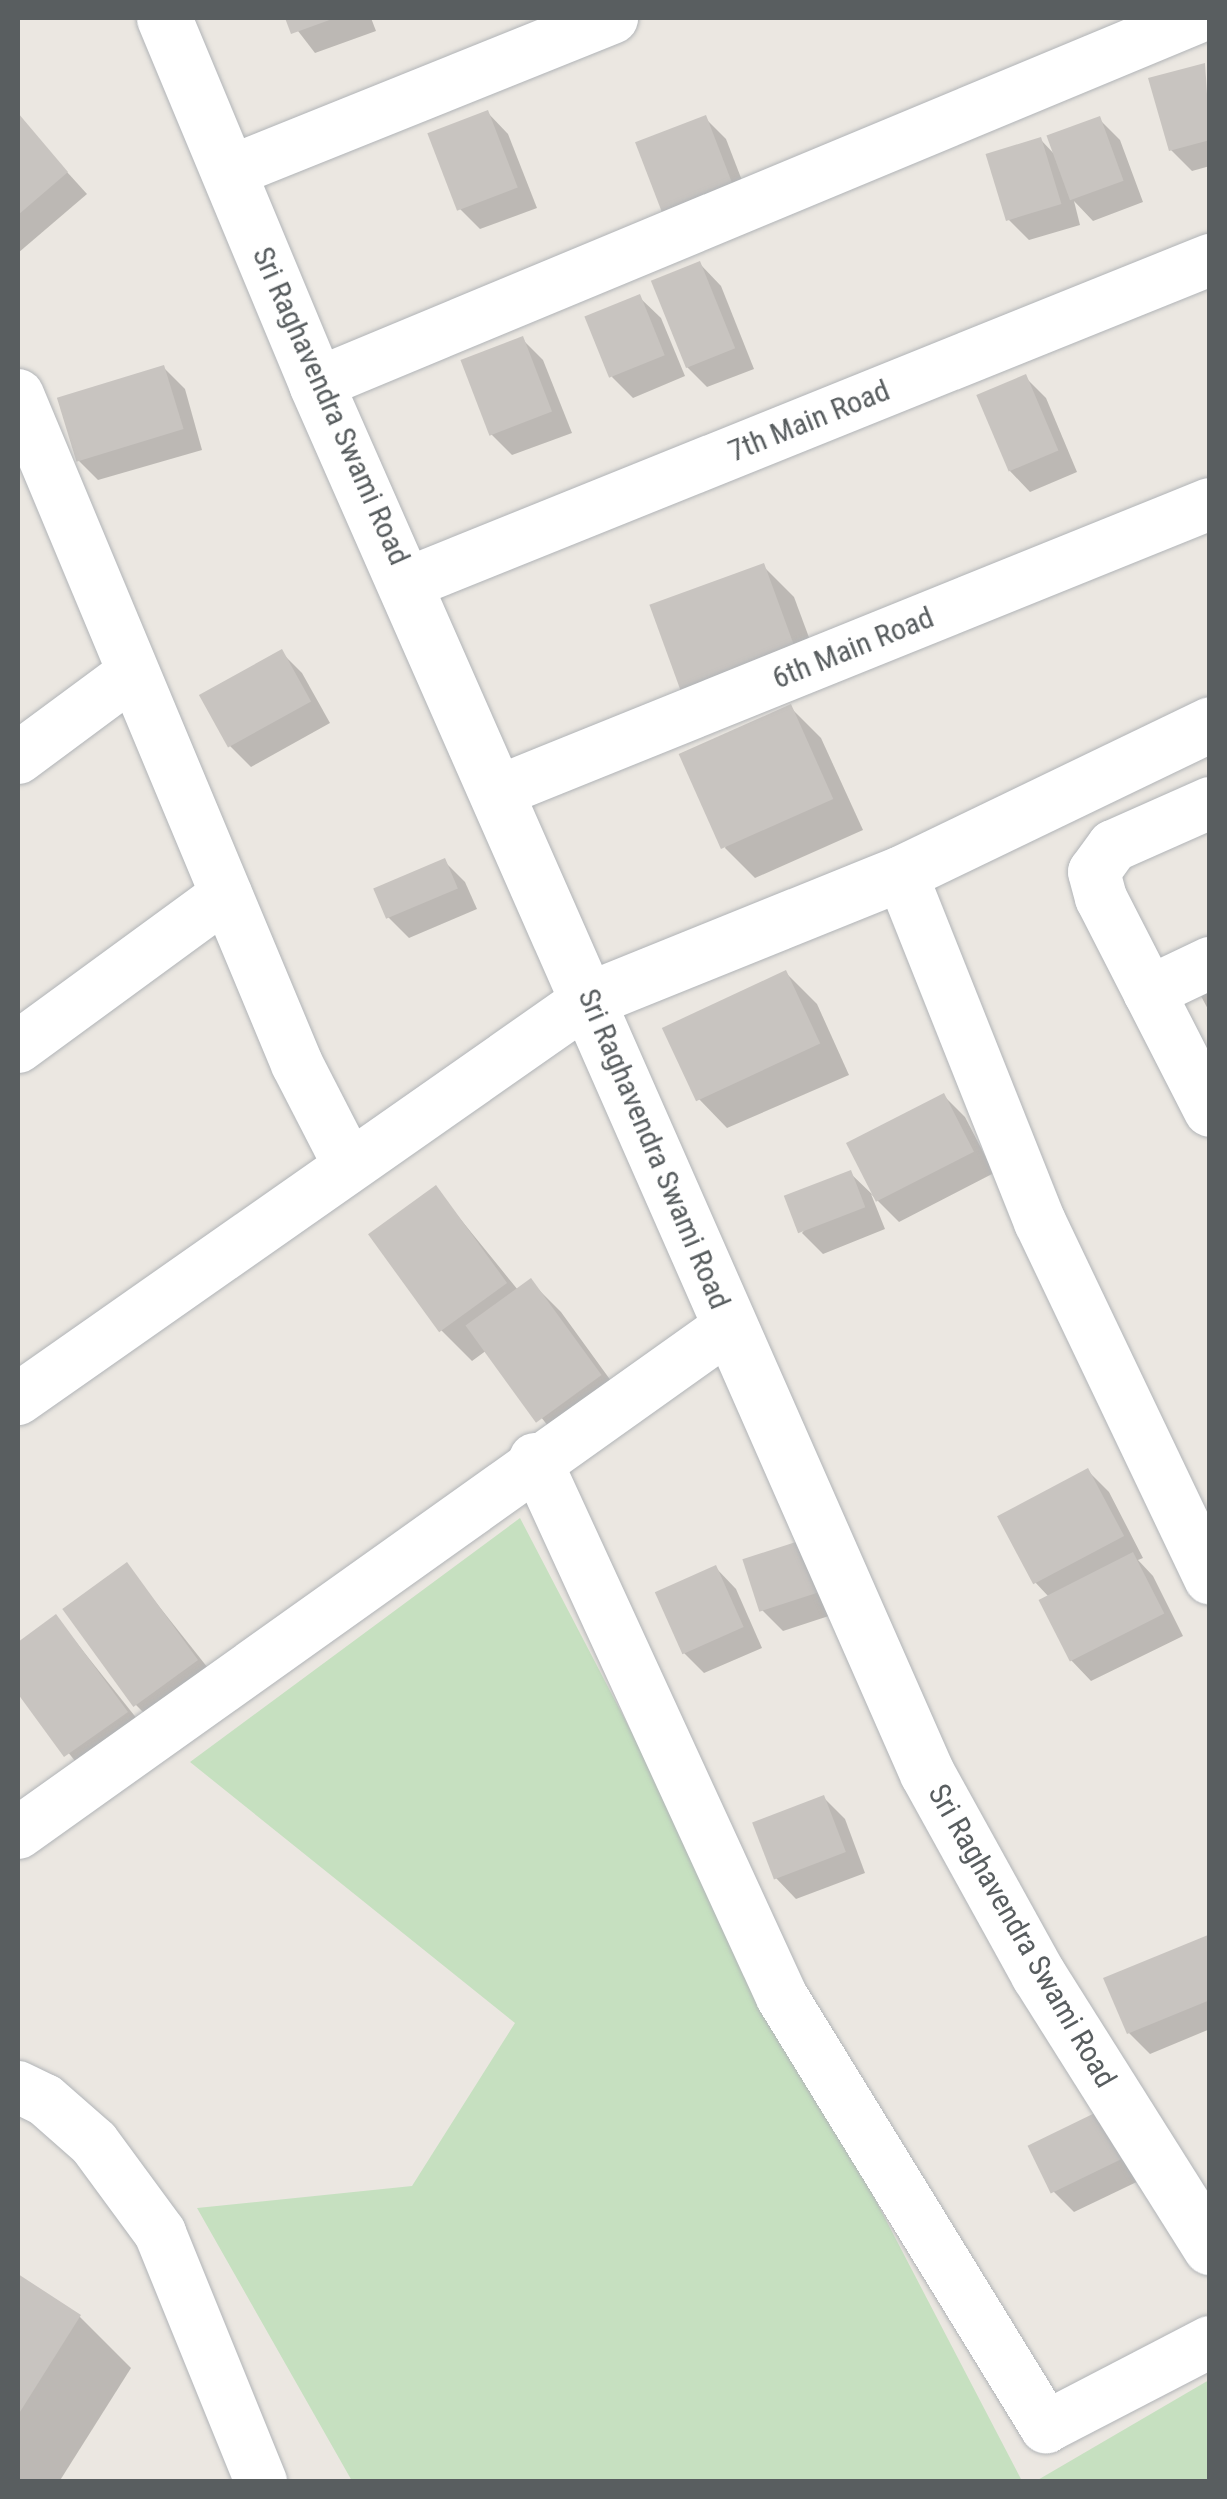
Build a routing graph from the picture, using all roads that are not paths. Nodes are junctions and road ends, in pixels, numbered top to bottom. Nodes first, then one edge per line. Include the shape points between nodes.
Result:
1 (164, 18) edge
2 (612, 18) edge
3 (1196, 18) edge
4 (229, 172) junction
5 (1210, 260) edge
6 (316, 384) junction
7 (18, 394) edge
8 (32, 475) edge
9 (1210, 504) edge
10 (408, 582) junction
11 (132, 673) junction
12 (1172, 740) edge
13 (18, 758) edge
14 (497, 792) junction
15 (1194, 810) edge
16 (901, 872) junction
17 (226, 895) junction
18 (1210, 963) edge
19 (1149, 992) junction
20 (589, 999) junction
21 (18, 1047) edge
22 (1210, 1111) edge
23 (349, 1164) junction
24 (730, 1326) junction
25 (18, 1399) edge
26 (534, 1459) junction
27 (1210, 1579) edge
28 (18, 1833) edge
29 (18, 2087) edge
30 (1210, 2247) edge
31 (1210, 2342) edge
32 (261, 2482) edge

1 - 4 street, Sri Raghavendra Swami Road
2 - 4 street
3 - 6 street
4 - 6 street, Sri Raghavendra Swami Road
5 - 10 street, 7th Main Road
6 - 10 street, Sri Raghavendra Swami Road
7 - 8 street
8 - 11 street
9 - 14 street, 6th Main Road
10 - 14 street, Sri Raghavendra Swami Road
11 - 13 street
11 - 17 street
12 - 15 street
12 - 16 street
14 - 20 street, Sri Raghavendra Swami Road
15 - 19 street via 1113,846 1094,872
16 - 20 street
16 - 27 street via 1040,1222
17 - 21 street
17 - 23 street via 297,1064
18 - 19 street
19 - 22 street
20 - 23 street
20 - 24 street, Sri Raghavendra Swami Road
23 - 25 street
24 - 26 street
24 - 30 street, Sri Raghavendra Swami Road via 962,1842
26 - 28 street
26 - 31 street via 782,1998 1046,2428
29 - 32 street via 94,2142 160,2233

